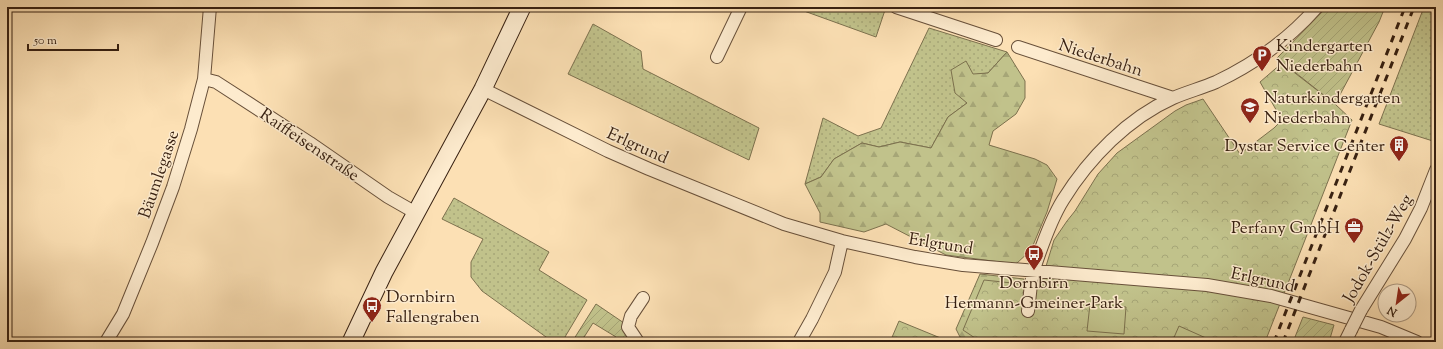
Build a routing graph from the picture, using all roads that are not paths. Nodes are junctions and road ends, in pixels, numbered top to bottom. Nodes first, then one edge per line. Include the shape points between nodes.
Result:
1 (210, 7) edge
2 (522, 7) edge
3 (741, 7) edge
4 (896, 7) edge
5 (1317, 7) edge
6 (996, 40) dead end
7 (1018, 47) dead end
8 (717, 58) dead end
9 (204, 79) junction
10 (483, 89) junction
11 (1173, 98) junction
12 (1436, 170) edge
13 (416, 213) junction
14 (842, 241) junction
15 (1034, 271) junction
16 (643, 298) dead end
17 (1028, 311) dead end
18 (106, 342) edge
19 (351, 342) edge
20 (638, 342) edge
21 (799, 342) edge
22 (1345, 342) edge
23 (1417, 342) edge

1 - 9 street, Bäumlegasse
2 - 10 street
3 - 8 street
4 - 6 street
5 - 11 street via 1299,27 1245,67
7 - 11 street, Niederbahn
9 - 13 street, Raiffeisenstraße via 216,82
9 - 18 street, Bäumlegasse via 173,187 123,314
10 - 13 street
10 - 14 street, Erlgrund via 649,169 777,221
11 - 15 street via 1125,128 1087,167 1063,200
12 - 22 street, Jodok-Stülz-Weg, bridge via 1405,240 1361,310
13 - 19 street via 384,272
14 - 15 street, Erlgrund via 950,263
14 - 21 street via 834,272
15 - 17 street
15 - 23 street, Erlgrund via 1207,285 1271,296 1380,327
16 - 20 street via 631,316 628,327

